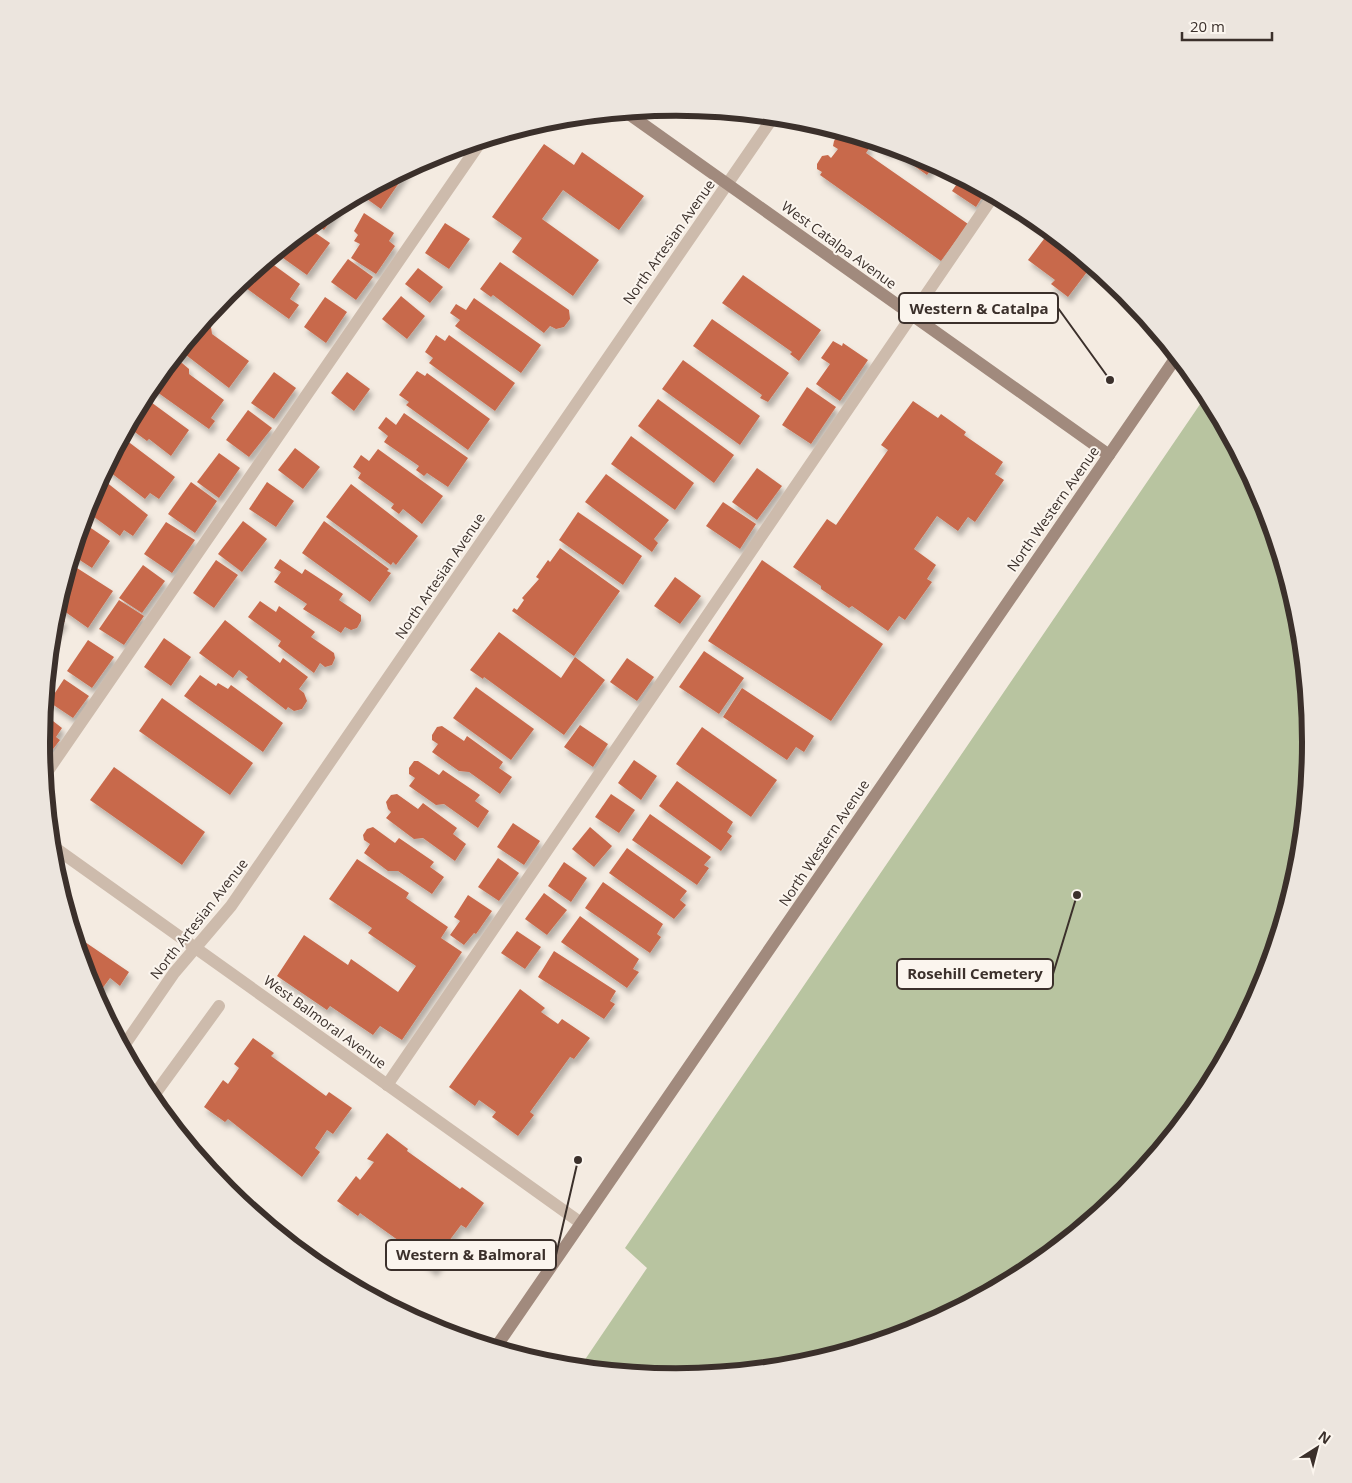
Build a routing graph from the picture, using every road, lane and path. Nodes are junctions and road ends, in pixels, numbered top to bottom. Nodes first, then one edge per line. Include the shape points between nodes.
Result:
1 (633, 117) edge
2 (769, 123) edge
3 (476, 149) edge
4 (728, 183) junction
5 (991, 200) edge
6 (911, 315) junction
7 (1174, 361) edge
8 (1109, 455) junction
9 (51, 767) edge
10 (60, 851) edge
11 (196, 948) junction
12 (219, 1006) dead end
13 (127, 1041) edge
14 (387, 1085) junction
15 (157, 1091) edge
16 (581, 1223) junction
17 (500, 1342) edge

1 - 4 main road, West Catalpa Avenue
2 - 4 street, North Artesian Avenue
3 - 9 street
4 - 6 main road, West Catalpa Avenue
4 - 11 street, North Artesian Avenue via 232,906
5 - 6 street
6 - 8 main road, West Catalpa Avenue
6 - 14 street
7 - 8 main road, North Western Avenue
8 - 16 main road, North Western Avenue
10 - 11 street, West Balmoral Avenue
11 - 13 street, North Artesian Avenue via 174,973
11 - 14 street, West Balmoral Avenue
12 - 15 street
14 - 16 street, West Balmoral Avenue
16 - 17 main road, North Western Avenue

